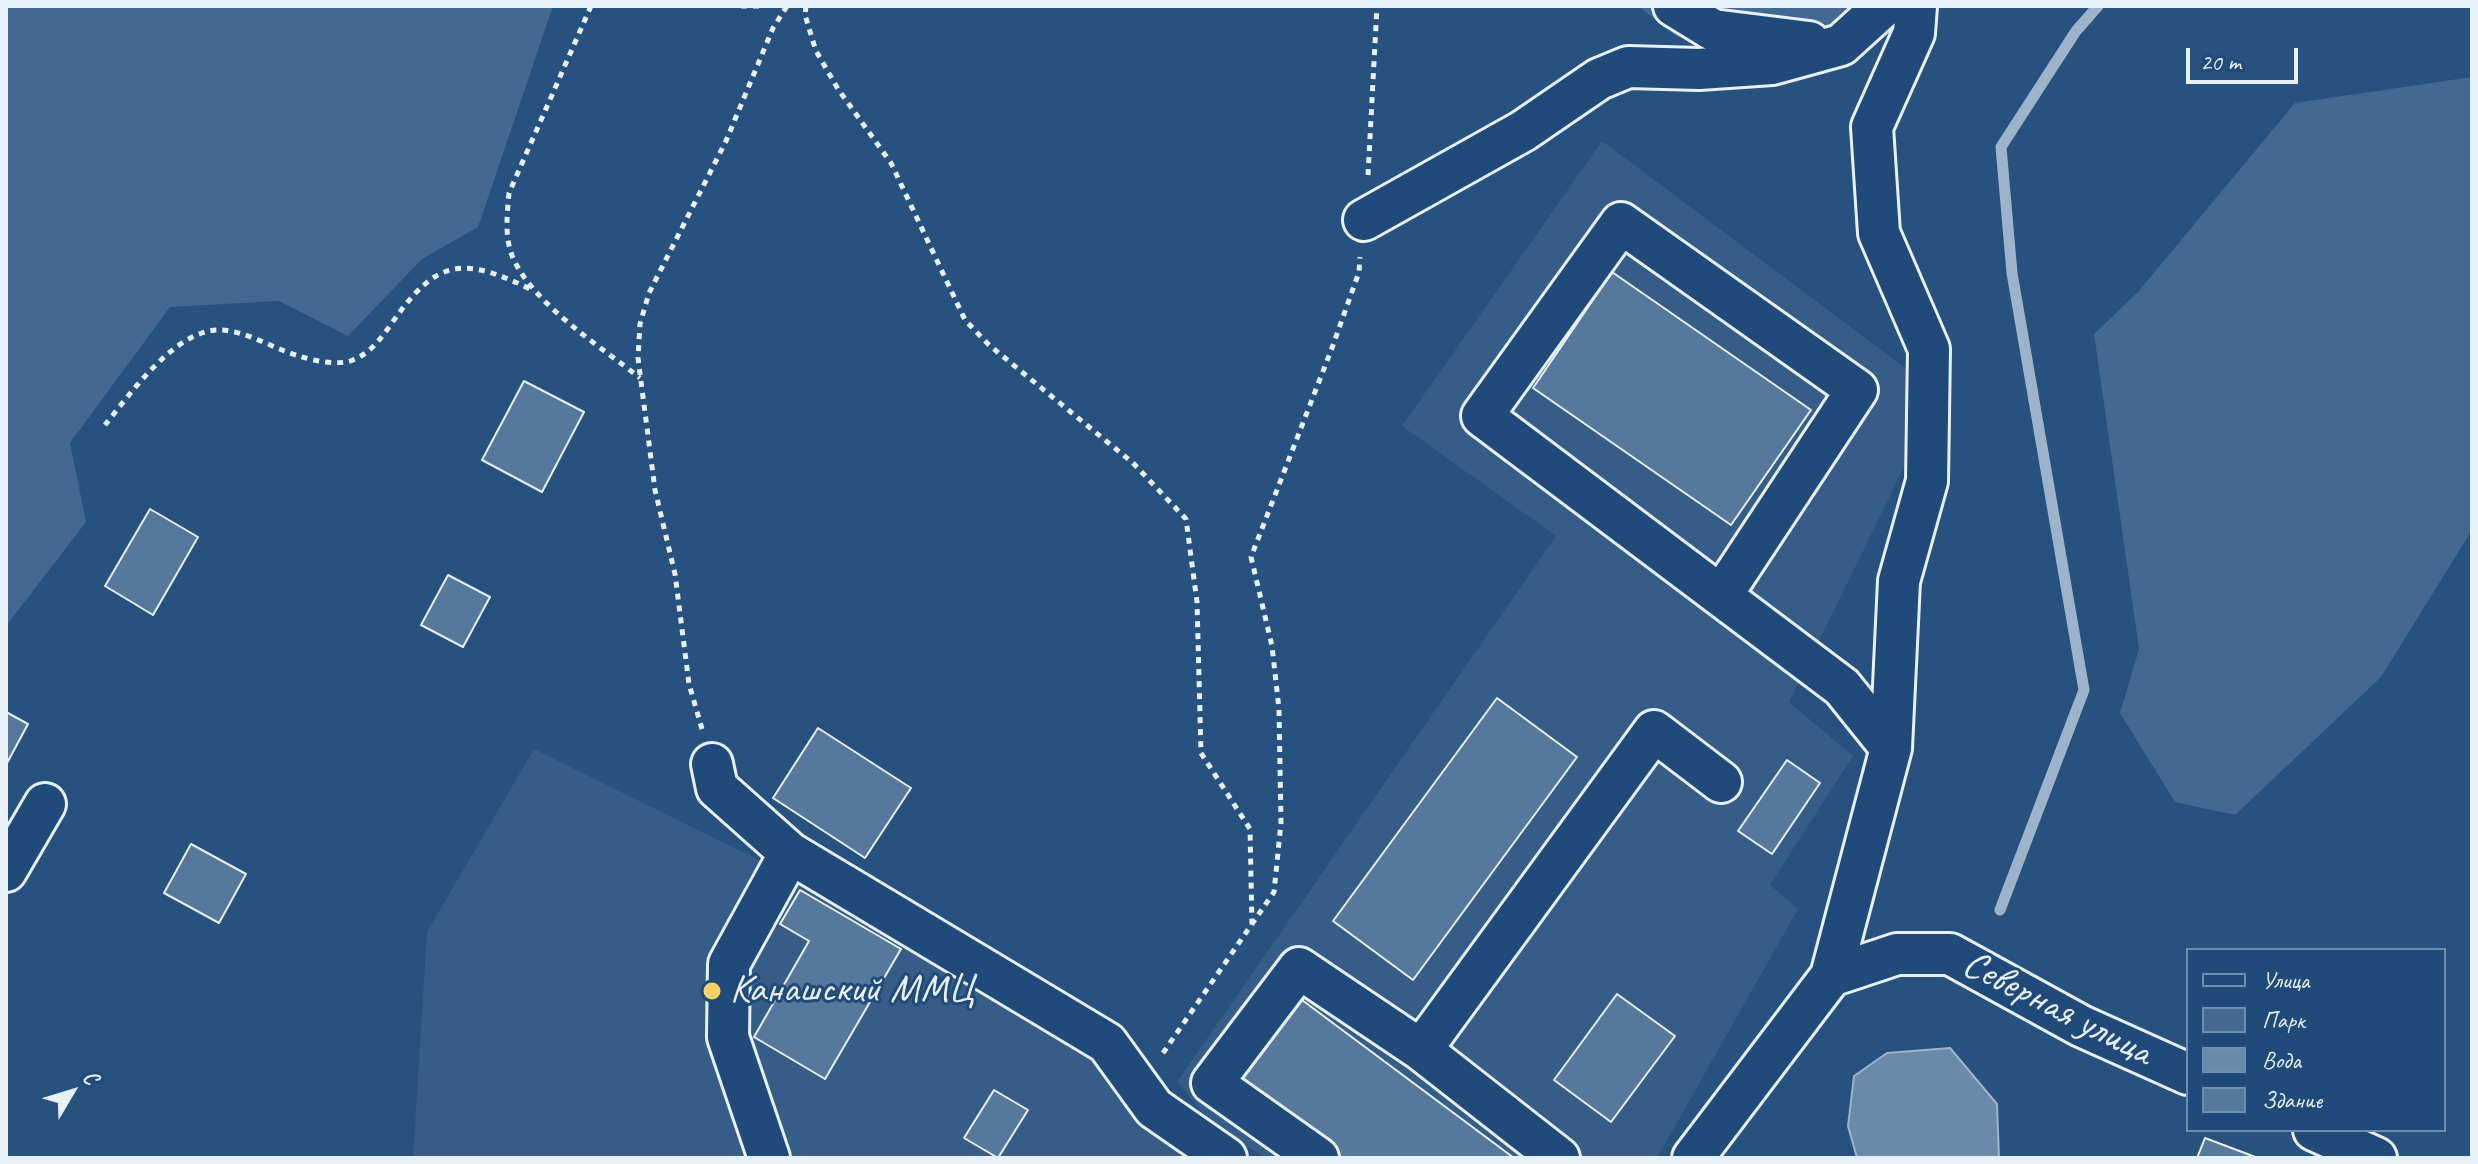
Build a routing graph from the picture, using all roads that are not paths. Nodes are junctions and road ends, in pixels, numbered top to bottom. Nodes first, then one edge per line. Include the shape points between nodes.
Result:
1 (1674, 6) edge
2 (1884, 6) edge
3 (1916, 6) edge
4 (1841, 45) junction
5 (1364, 220) road end
6 (1721, 596) junction
7 (1891, 748) junction
8 (712, 764) road end
9 (1721, 782) dead end
10 (45, 804) dead end
11 (790, 853) junction
12 (6, 871) edge
13 (1831, 976) junction
14 (1421, 1050) junction
15 (2186, 1073) edge
16 (2318, 1132) edge
17 (769, 1158) edge
18 (1226, 1158) edge
19 (1318, 1158) edge
20 (1559, 1158) edge
21 (1693, 1158) edge
22 (2376, 1158) edge

1 - 4 street via 1713,30
2 - 4 street
3 - 7 street via 1914,33 1872,127 1879,233 1929,349 1927,481 1899,581
4 - 5 street via 1772,64 1628,67 1599,79 1523,131
6 - 6 street via 1482,416 1621,223 1857,390
6 - 7 street via 1842,687
7 - 13 street
8 - 11 street via 717,788
9 - 14 street via 1654,731
10 - 12 street
11 - 17 street via 729,964 728,1037
11 - 18 street via 1107,1043 1154,1108
13 - 15 street, Северная улица via 1897,954 1950,954 2081,1026
13 - 21 street
14 - 19 street via 1299,968 1212,1083
14 - 20 street
16 - 22 street

